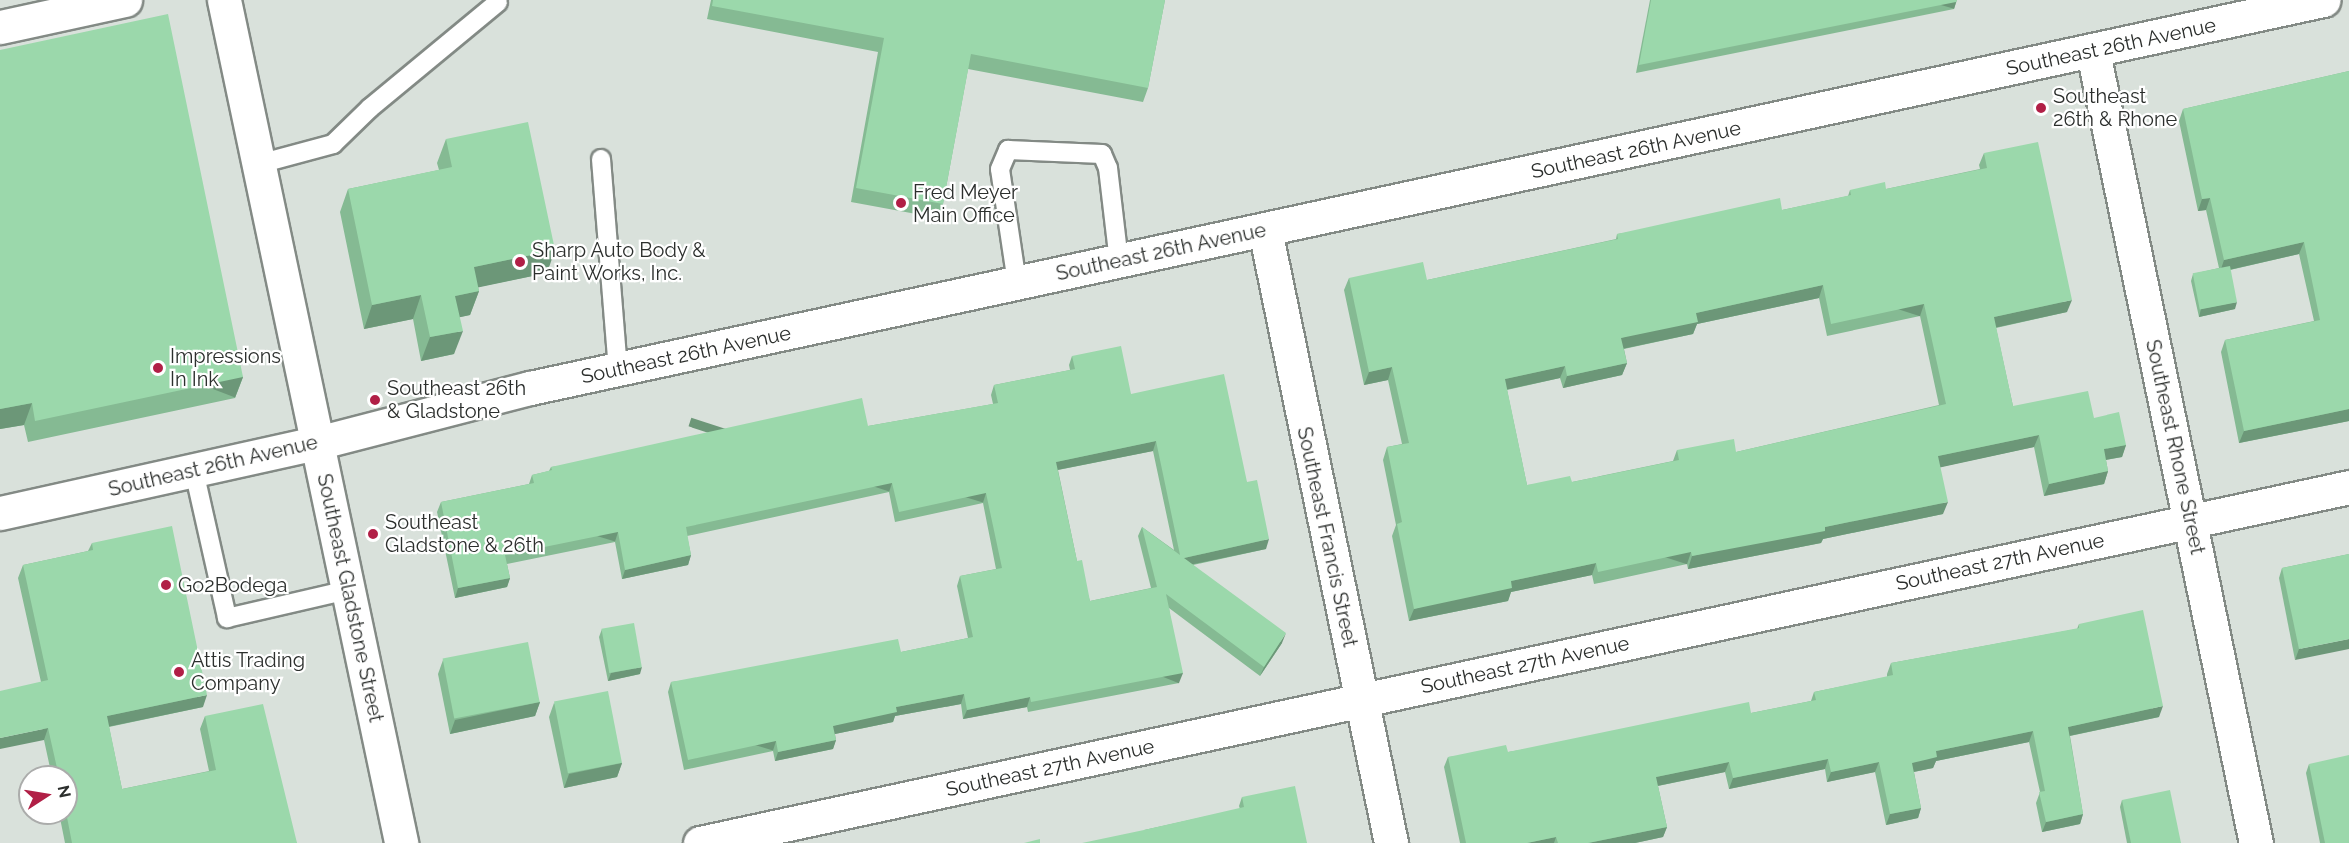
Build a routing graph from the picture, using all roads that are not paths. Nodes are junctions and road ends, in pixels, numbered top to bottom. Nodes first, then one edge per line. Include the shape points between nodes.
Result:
1 (125, 0) edge
2 (224, 0) edge
3 (2323, 0) edge
4 (498, 2) dead end
5 (0, 27) edge
6 (2093, 52) junction
7 (601, 159) dead end
8 (259, 165) junction
9 (1264, 230) junction
10 (1119, 261) junction
11 (1017, 284) junction
12 (618, 370) junction
13 (317, 443) junction
14 (194, 471) junction
15 (2349, 487) edge
16 (0, 513) edge
17 (2191, 521) junction
18 (348, 590) junction
19 (1360, 700) junction
20 (401, 843) edge
21 (700, 843) edge
22 (1390, 843) edge
23 (2256, 843) edge

1 - 5 street
2 - 8 street, Southeast Gladstone Street
3 - 6 street, Southeast 26th Avenue
4 - 8 lane via 333,144
6 - 9 street, Southeast 26th Avenue
6 - 17 street, Southeast Rhone Street
7 - 12 lane
8 - 13 street, Southeast Gladstone Street
9 - 10 street, Southeast 26th Avenue
9 - 19 street, Southeast Francis Street
10 - 11 street, Southeast 26th Avenue
10 - 11 lane via 1108,168 1102,154 1008,150 1000,169
11 - 12 street, Southeast 26th Avenue
12 - 13 street, Southeast 26th Avenue via 429,412
13 - 14 street, Southeast 26th Avenue
13 - 18 street, Southeast Gladstone Street
14 - 16 street, Southeast 26th Avenue
14 - 18 lane via 227,618
15 - 17 street, Southeast 27th Avenue
17 - 19 street, Southeast 27th Avenue
17 - 23 street, Southeast Rhone Street
18 - 20 street, Southeast Gladstone Street
19 - 21 street, Southeast 27th Avenue
19 - 22 street, Southeast Francis Street

